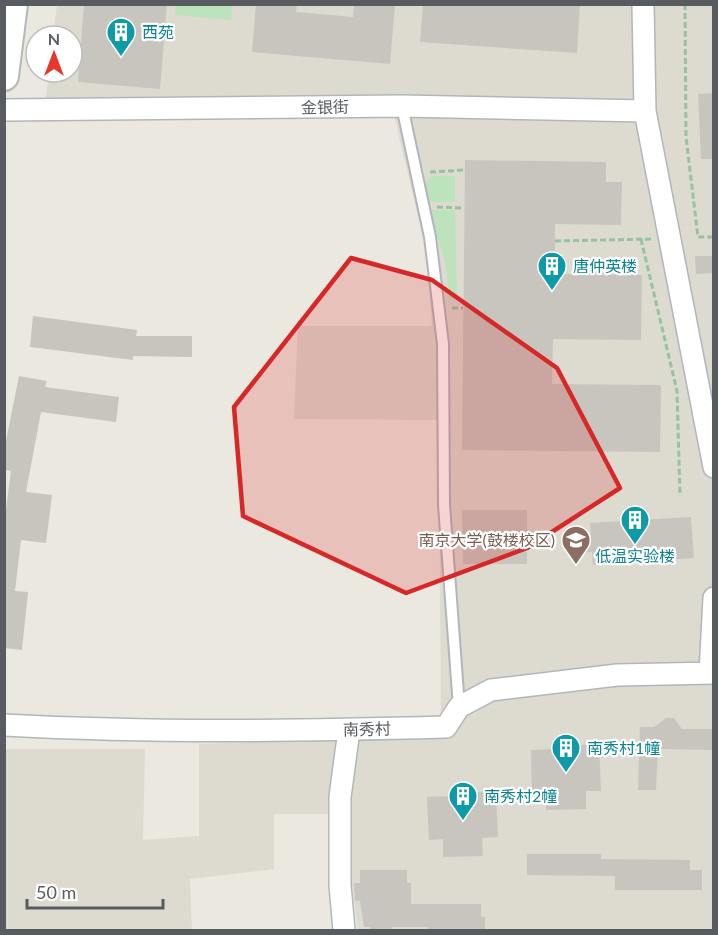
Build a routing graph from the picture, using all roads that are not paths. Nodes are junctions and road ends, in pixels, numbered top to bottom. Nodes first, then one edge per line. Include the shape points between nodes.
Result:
1 (13, 4) edge
2 (643, 4) edge
3 (4, 76) edge
4 (402, 106) junction
5 (4, 110) edge
6 (645, 111) junction
7 (714, 467) edge
8 (714, 598) edge
9 (712, 673) edge
10 (459, 707) junction
11 (4, 725) edge
12 (349, 730) junction
13 (344, 930) edge

1 - 3 main road
2 - 6 street
4 - 5 street, 金银街
4 - 6 street, 金银街
4 - 10 lane via 430,237 443,344 444,506
6 - 7 street
8 - 9 street
9 - 10 street, 南秀村 via 618,675 491,690
10 - 12 street, 南秀村 via 446,727
11 - 12 street, 南秀村
12 - 13 street via 340,797

